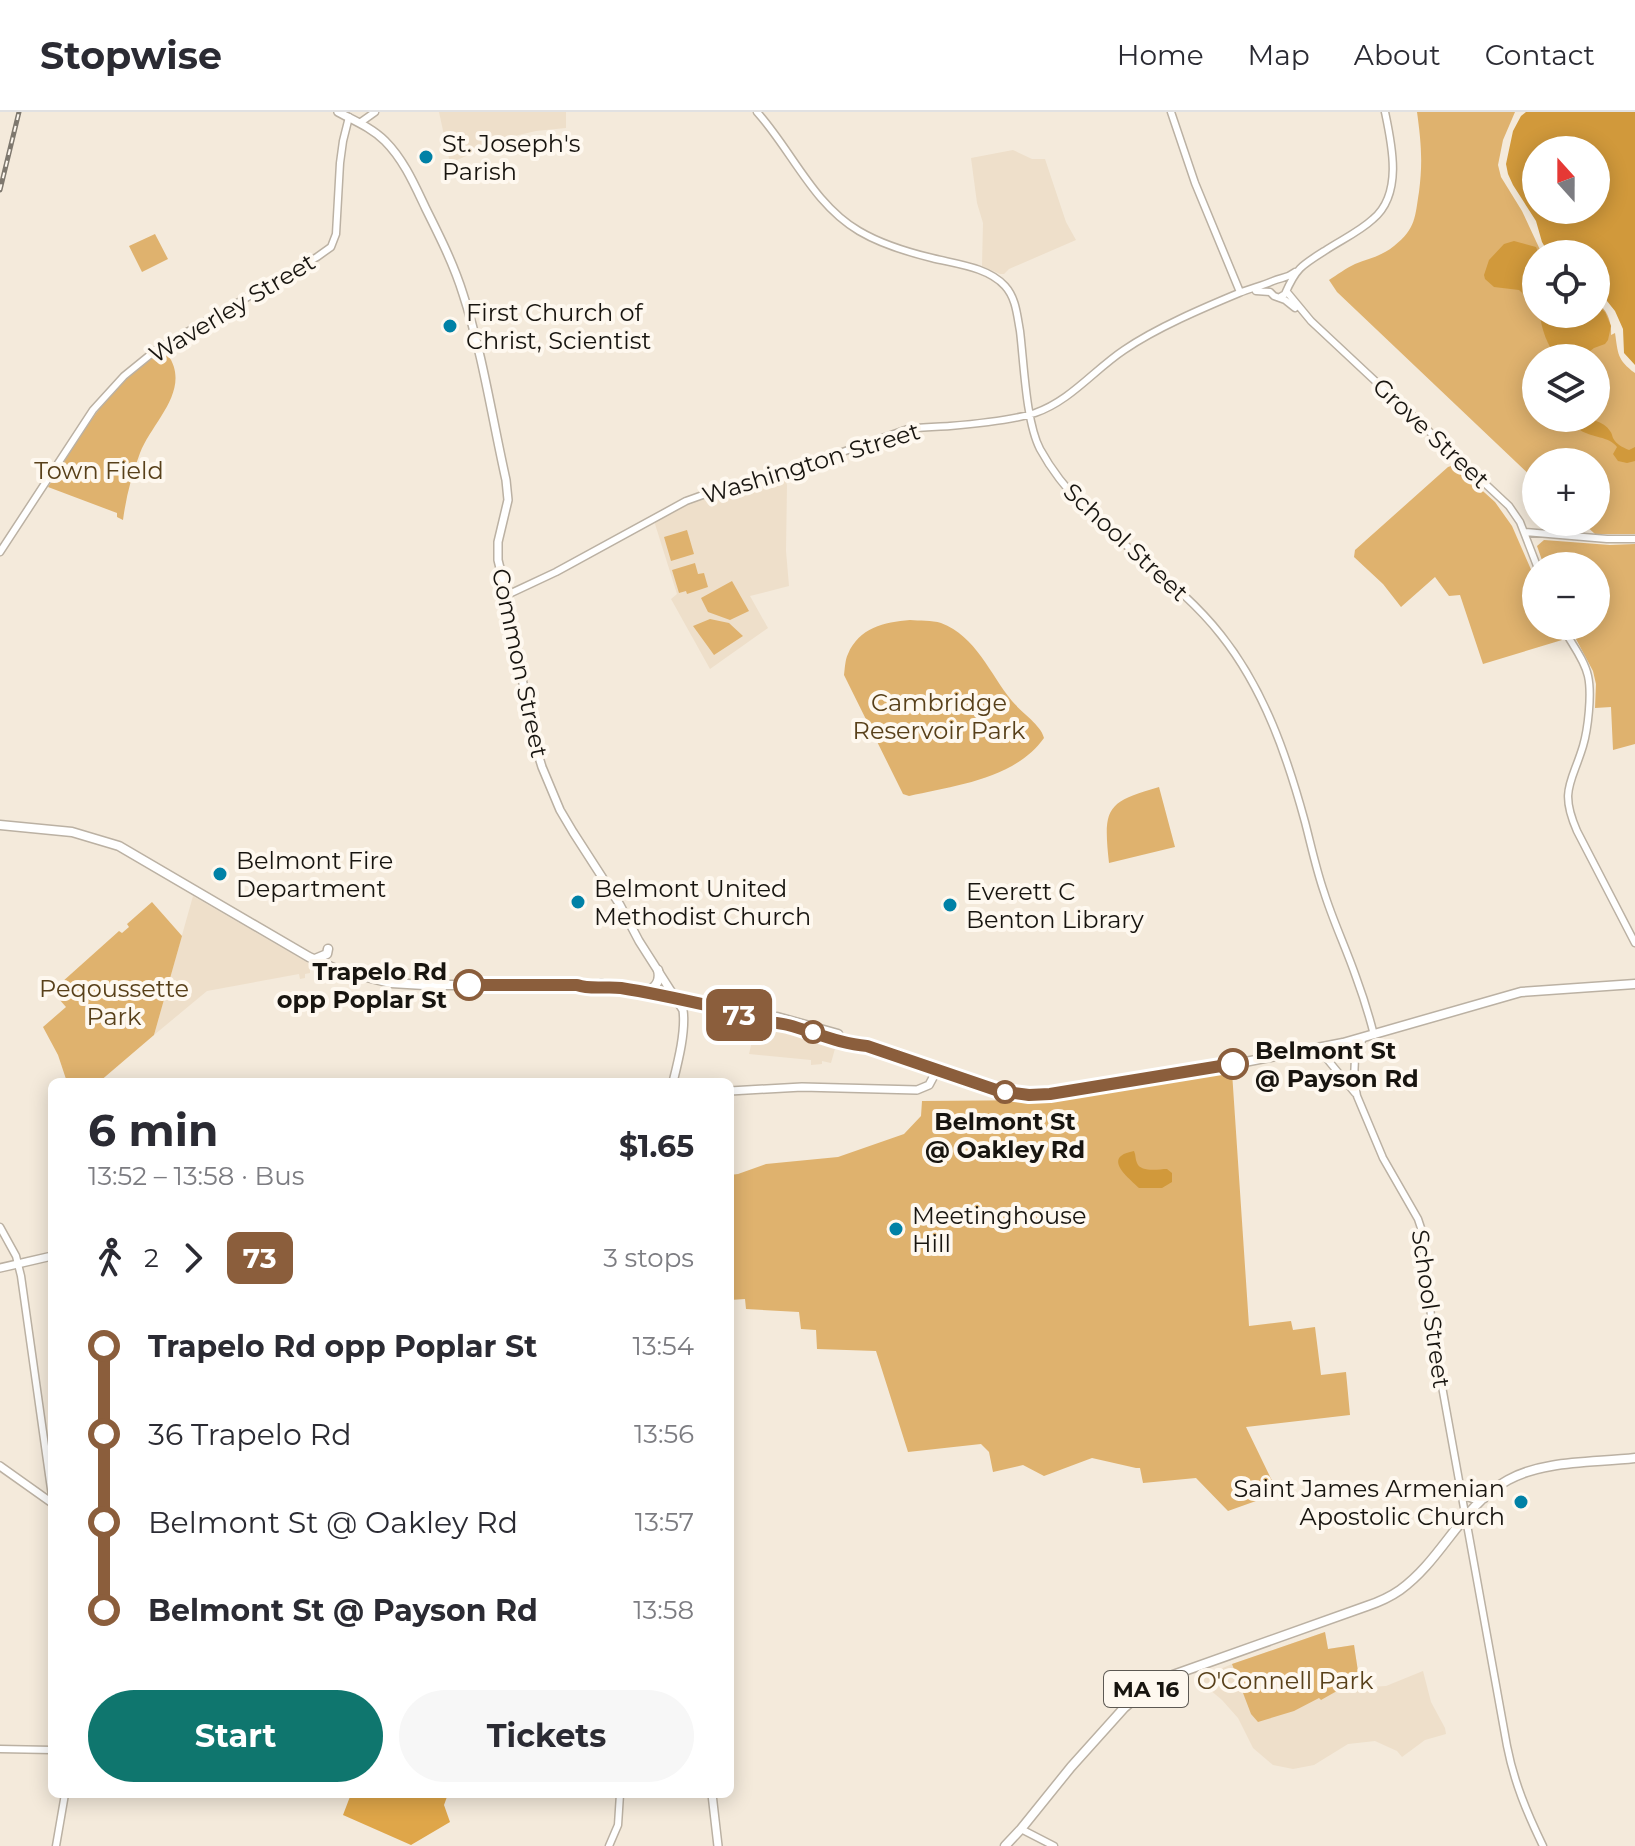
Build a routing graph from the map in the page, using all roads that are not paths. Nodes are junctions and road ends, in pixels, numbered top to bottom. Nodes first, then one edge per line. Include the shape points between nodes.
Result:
1 (338, 112) edge
2 (375, 112) edge
3 (757, 112) edge
4 (1171, 112) edge
5 (1385, 112) edge
6 (349, 117) junction
7 (361, 122) junction
8 (1295, 272) junction
9 (1282, 280) junction
10 (1271, 283) junction
11 (1287, 289) junction
12 (1244, 291) junction
13 (1270, 292) junction
14 (1280, 297) junction
15 (1305, 315) junction
16 (1030, 414) junction
17 (1522, 526) edge
18 (1572, 536) edge
19 (1635, 539) edge
20 (0, 552) edge
21 (507, 595) junction
22 (1570, 640) edge
23 (0, 825) edge
24 (1635, 943) edge
25 (328, 949) dead end
26 (314, 960) junction
27 (658, 970) junction
28 (1635, 984) edge
29 (643, 992) junction
30 (676, 999) junction
31 (1374, 1035) junction
32 (1363, 1038) junction
33 (1318, 1048) junction
34 (937, 1070) junction
35 (674, 1078) edge
36 (734, 1091) edge
37 (1357, 1096) junction
38 (0, 1227) edge
39 (48, 1257) edge
40 (19, 1265) junction
41 (0, 1268) edge
42 (1635, 1458) edge
43 (0, 1466) edge
44 (48, 1468) edge
45 (1462, 1491) junction
46 (1484, 1498) junction
47 (48, 1500) edge
48 (1466, 1518) junction
49 (0, 1749) edge
50 (48, 1750) edge
51 (64, 1798) edge
52 (620, 1798) edge
53 (712, 1798) edge
54 (1021, 1829) junction
55 (56, 1846) edge
56 (609, 1846) edge
57 (718, 1846) edge
58 (1005, 1846) edge
59 (1054, 1846) edge
60 (1543, 1846) edge

1 - 6 main road, Common Street
2 - 7 street
3 - 16 street, School Street via 824,203 849,225 890,246 985,272 1006,286 1018,317
4 - 12 street via 1195,183
5 - 8 street via 1393,162 1382,209
6 - 7 main road, Common Street
6 - 20 street, Waverley Street via 331,247 156,350 124,376 88,416
7 - 21 main road, Common Street via 398,157 463,293 506,480 508,500 497,551
8 - 9 street
8 - 11 street
9 - 10 street
9 - 11 street
10 - 12 street, Washington Street
10 - 13 street
11 - 14 street
11 - 15 street, Grove Street
12 - 13 street, Washington Street
12 - 16 street, Washington Street via 1128,347 1065,397
13 - 14 street
14 - 15 street, Grove Street
15 - 17 street, Grove Street via 1501,498
16 - 21 street, Washington Street via 898,432 711,492 674,506
16 - 31 street, School Street via 1042,452 1066,487 1201,613 1250,679 1285,754 1323,890
18 - 19 street
21 - 27 main road, Common Street via 542,767 570,827
22 - 24 street via 1589,684 1583,745 1568,786 1570,813
23 - 26 main road via 72,832 119,846
25 - 26 main road
26 - 29 main road via 356,976 407,985 577,985
27 - 29 main road via 658,982
27 - 30 main road, Common Street
28 - 31 main road via 1521,992
29 - 30 main road
30 - 34 main road via 867,1046
30 - 35 main road, Common Street via 684,1018
31 - 32 main road
32 - 33 main road
32 - 37 street, School Street via 1355,1058
33 - 34 main road via 1050,1094 999,1091
33 - 37 street, School Street
34 - 36 main road via 929,1085 917,1090
37 - 45 street, School Street via 1383,1158 1421,1226 1432,1332
38 - 40 street
39 - 40 main road
40 - 41 main road
40 - 44 street
42 - 46 main road, MA 16 via 1540,1468 1510,1479
43 - 47 main road
45 - 46 main road
45 - 48 street, School Street
46 - 48 main road, MA 16
48 - 54 main road, MA 16 via 1418,1574 1392,1595 1145,1690
48 - 60 street, School Street via 1511,1767
49 - 50 street
51 - 55 street
52 - 56 street via 618,1825
53 - 57 main road
54 - 58 main road, MA 16
54 - 59 street

